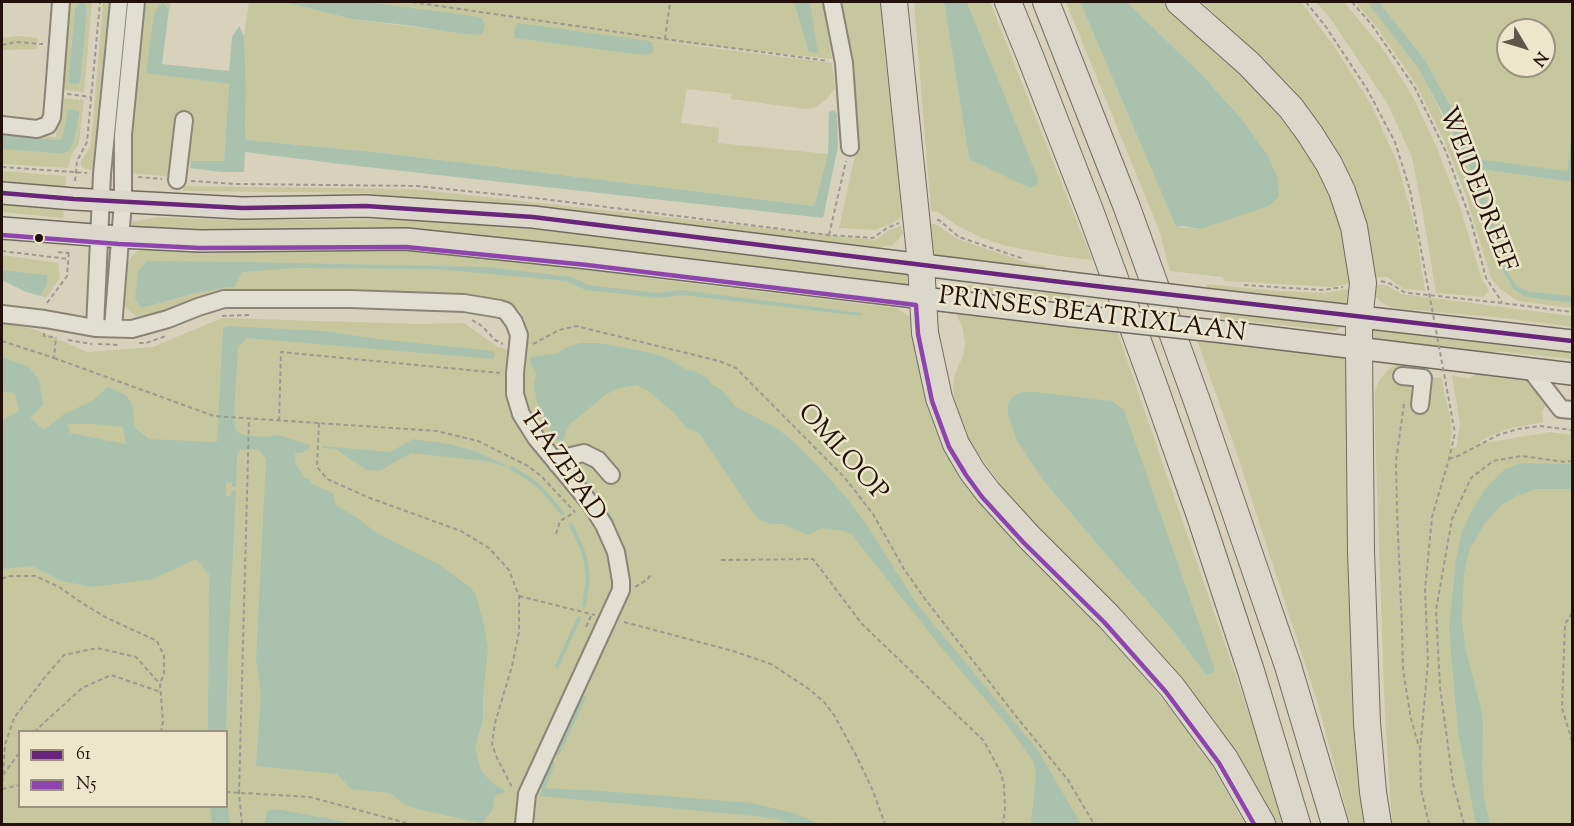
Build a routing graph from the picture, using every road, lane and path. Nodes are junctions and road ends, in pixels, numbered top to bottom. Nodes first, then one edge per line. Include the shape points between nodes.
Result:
1 (61, 2) edge
2 (100, 2) edge
3 (119, 2) edge
4 (135, 2) edge
5 (412, 2) edge
6 (670, 2) edge
7 (831, 2) edge
8 (894, 2) edge
9 (1008, 2) edge
10 (1046, 2) edge
11 (1179, 2) edge
12 (1306, 2) edge
13 (1352, 2) edge
14 (665, 39) junction
15 (2, 45) edge
16 (58, 45) junction
17 (844, 63) junction
18 (54, 93) junction
19 (91, 96) junction
20 (184, 120) dead end
21 (2, 125) edge
22 (850, 147) joint
23 (2, 166) edge
24 (177, 180) dead end
25 (2, 193) edge
26 (101, 201) junction
27 (123, 202) junction
28 (722, 221) dead end
29 (916, 221) junction
30 (2, 228) edge
31 (829, 235) junction
32 (110, 236) junction
33 (2, 251) edge
34 (58, 252) dead end
35 (69, 253) dead end
36 (1024, 259) dead end
37 (921, 264) junction
38 (923, 298) junction
39 (1572, 312) edge
40 (2, 314) edge
41 (253, 315) dead end
42 (1360, 316) junction
43 (216, 317) dead end
44 (469, 318) dead end
45 (45, 319) junction
46 (95, 328) junction
47 (113, 328) junction
48 (167, 336) dead end
49 (67, 339) dead end
50 (2, 341) edge
51 (1572, 341) edge
52 (135, 344) dead end
53 (511, 344) junction
54 (123, 345) dead end
55 (1359, 349) junction
56 (54, 358) junction
57 (1530, 369) junction
58 (503, 373) dead end
59 (1572, 374) edge
60 (1408, 376) joint
61 (1420, 405) dead end
62 (1572, 410) edge
63 (249, 419) junction
64 (279, 421) junction
65 (319, 423) junction
66 (1572, 430) edge
67 (1449, 459) junction
68 (1572, 460) edge
69 (557, 464) junction
70 (611, 475) dead end
71 (575, 512) dead end
72 (721, 560) dead end
73 (652, 573) dead end
74 (2, 579) edge
75 (621, 590) junction
76 (519, 596) junction
77 (604, 613) junction
78 (1572, 614) edge
79 (586, 627) dead end
80 (160, 684) junction
81 (161, 692) junction
82 (36, 730) edge
83 (161, 730) edge
84 (1572, 741) edge
85 (1420, 750) junction
86 (18, 755) edge
87 (3, 775) junction
88 (18, 785) edge
89 (2, 789) edge
90 (228, 792) edge
91 (238, 793) junction
92 (525, 805) junction
93 (242, 825) edge
94 (410, 825) edge
95 (524, 825) edge
96 (885, 825) edge
97 (1003, 825) edge
98 (1094, 825) edge
99 (1262, 825) edge
100 (1297, 825) edge
101 (1335, 825) edge
102 (1378, 825) edge
103 (1429, 825) edge
104 (1464, 825) edge

1 - 16 street
2 - 19 path
3 - 26 street
4 - 27 street via 123,135
5 - 14 path
6 - 14 path
7 - 17 street
8 - 29 highway
9 - 100 highway via 1091,213 1200,516
10 - 101 highway via 1202,415 1288,666
11 - 42 highway via 1249,64 1291,108 1329,164 1354,227 1363,283
12 - 67 path, bridge via 1367,89 1395,142 1410,190 1455,433
13 - 39 path, WEIDEDREEF via 1415,88 1446,152 1486,278 1502,303
14 - 17 path
15 - 16 path
16 - 18 street
17 - 22 street
18 - 19 path
18 - 21 street via 48,125 37,129
19 - 23 path via 87,142 76,172
20 - 24 street
22 - 31 path
25 - 26 main road, PRINSES BEATRIXLAAN
26 - 27 main road, PRINSES BEATRIXLAAN
26 - 32 street
27 - 32 street
27 - 37 main road, PRINSES BEATRIXLAAN via 242,208 366,206 495,214
28 - 31 path, PRINSES BEATRIXLAAN
29 - 31 path, PRINSES BEATRIXLAAN via 887,228 873,238
29 - 36 path, PRINSES BEATRIXLAAN via 939,220 959,237
29 - 37 highway
30 - 32 main road, PRINSES BEATRIXLAAN
32 - 38 main road, PRINSES BEATRIXLAAN via 200,241 406,239
32 - 46 street
32 - 47 street
33 - 45 path via 68,258 67,276 48,301
34 - 35 path
37 - 38 highway
37 - 42 main road, PRINSES BEATRIXLAAN, bridge
38 - 55 main road, PRINSES BEATRIXLAAN, bridge
38 - 99 highway via 925,333 939,398 956,444 972,471 1001,507 1172,687 1225,759
40 - 45 street, HAZEPAD
41 - 43 path
42 - 51 main road, PRINSES BEATRIXLAAN
42 - 55 highway
44 - 53 path via 495,340
45 - 46 street, HAZEPAD
45 - 56 path via 44,336 56,337
46 - 47 street, HAZEPAD
47 - 53 street, HAZEPAD via 132,329 224,299 464,303 506,311 519,335
48 - 52 path
49 - 54 path
50 - 56 path
53 - 69 street, HAZEPAD via 515,394 521,414
53 - 98 path, OMLOOP via 533,345 559,330 576,327 736,368 845,478 873,514 925,599 1068,780
55 - 57 main road, PRINSES BEATRIXLAAN
55 - 102 highway via 1365,676
56 - 63 path via 214,416
57 - 59 main road, PRINSES BEATRIXLAAN
57 - 62 street via 1561,409
58 - 64 path via 281,352
60 - 61 street via 1423,378
60 - 85 path via 1396,461 1396,512 1403,670
63 - 64 path
63 - 91 path
64 - 65 path
65 - 71 path via 437,431 478,441 528,466
65 - 76 path via 317,467 327,478 461,531 489,548 509,570
66 - 67 path via 1540,426 1518,429
67 - 85 path via 1432,517 1425,590 1428,662
68 - 104 path via 1522,456 1493,461 1472,478 1452,519 1436,610 1440,687 1453,783
69 - 70 street via 584,453 598,460
69 - 75 street, HAZEPAD via 604,525 616,552
72 - 97 path via 813,559 862,624 984,741 1003,779
73 - 75 path via 634,587
74 - 80 path via 35,576 59,586 107,618 157,641 164,656
75 - 77 street
76 - 77 path
76 - 92 path via 519,632 492,744
77 - 79 path
77 - 92 street
77 - 96 path via 771,664 809,689 834,715 873,791
78 - 84 path via 1565,624 1562,708
80 - 81 path
80 - 87 path via 136,657 123,653 97,648 64,655 14,718 5,745
81 - 82 path via 111,675 81,688
81 - 83 path
85 - 103 path via 1421,789
86 - 87 path
87 - 89 path
88 - 89 path
90 - 91 path
91 - 93 path
91 - 94 path via 310,797
92 - 95 street

